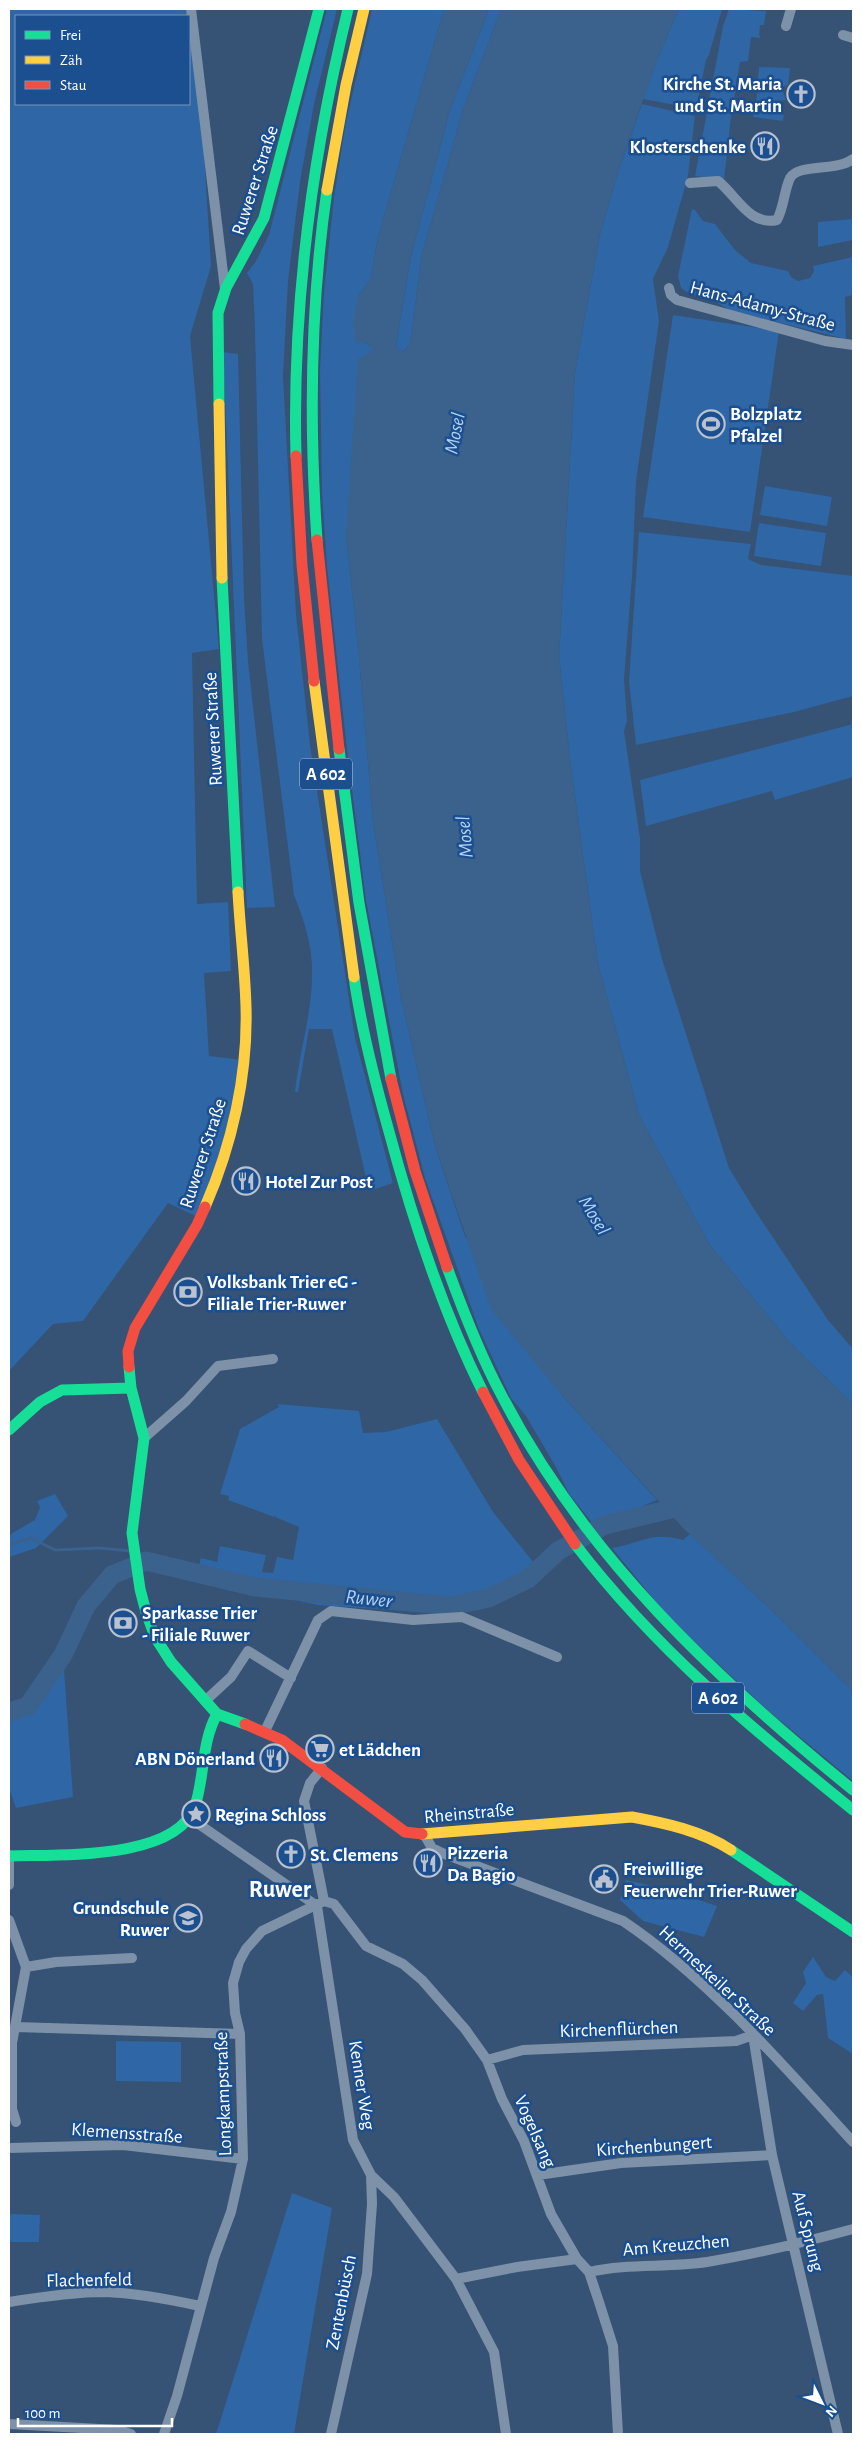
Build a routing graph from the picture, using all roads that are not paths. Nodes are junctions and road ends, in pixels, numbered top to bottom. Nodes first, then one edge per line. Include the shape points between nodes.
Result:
1 (191, 9) edge
2 (319, 9) edge
3 (348, 9) edge
4 (364, 9) edge
5 (791, 9) edge
6 (786, 26) dead end
7 (853, 159) edge
8 (690, 184) dead end
9 (669, 288) dead end
10 (225, 289) junction
11 (853, 345) edge
12 (272, 1359) dead end
13 (131, 1388) junction
14 (9, 1430) edge
15 (144, 1438) junction
16 (146, 1612) joint
17 (557, 1656) dead end
18 (291, 1678) junction
19 (205, 1701) junction
20 (217, 1714) junction
21 (265, 1731) junction
22 (322, 1768) junction
23 (853, 1790) edge
24 (853, 1810) edge
25 (190, 1818) junction
26 (424, 1834) junction
27 (9, 1856) edge
28 (9, 1885) edge
29 (320, 1903) junction
30 (9, 1920) edge
31 (853, 1932) edge
32 (132, 1958) dead end
33 (26, 1967) junction
34 (16, 2027) junction
35 (240, 2034) junction
36 (753, 2035) junction
37 (487, 2060) junction
38 (16, 2122) dead end
39 (853, 2142) edge
40 (9, 2148) edge
41 (772, 2155) junction
42 (244, 2159) junction
43 (371, 2175) junction
44 (538, 2175) junction
45 (853, 2229) edge
46 (795, 2245) junction
47 (577, 2259) junction
48 (588, 2272) junction
49 (456, 2278) junction
50 (9, 2302) edge
51 (200, 2306) junction
52 (9, 2424) edge
53 (131, 2434) edge
54 (164, 2434) edge
55 (331, 2434) edge
56 (506, 2434) edge
57 (618, 2434) edge
58 (838, 2434) edge

1 - 10 street
2 - 10 main road, Ruwerer Straße via 264,218 252,247
3 - 24 main road, A 602 via 325,108 310,194 298,300 295,429 298,513 335,848 363,1033 399,1174 455,1332 489,1406 548,1504 598,1571 673,1656 722,1702
4 - 23 main road, A 602 via 340,109 325,200 314,313 312,371 316,517 325,634 350,847 383,1041 415,1170 438,1242 504,1403 564,1501 613,1566 658,1616 729,1687
5 - 6 street
7 - 8 street via 838,167 810,168 796,173 790,178 777,220 751,216 718,182
9 - 11 street, Hans-Adamy-Straße via 677,300 825,341
10 - 13 main road, Ruwerer Straße via 217,329 222,570 235,856 246,1008 244,1051 233,1127 208,1200 130,1343 127,1361
12 - 15 street via 218,1366 186,1401
13 - 14 main road via 52,1393
13 - 15 main road, Ruwerer Straße
15 - 16 main road, Ruwerer Straße via 132,1533
16 - 19 main road, Rheinstraße via 155,1637 171,1662
17 - 18 street via 462,1617 413,1620 331,1611 318,1620
18 - 19 street via 248,1651 231,1676
18 - 21 street
19 - 20 main road, Rheinstraße
20 - 21 main road, Rheinstraße
20 - 25 main road via 208,1732 199,1790
21 - 22 main road, Rheinstraße
22 - 26 main road, Rheinstraße via 397,1828
22 - 29 street, Kenner Weg via 310,1783 304,1801
25 - 27 main road via 176,1832 144,1844
25 - 29 street, Vogelsang
26 - 31 main road, Rheinstraße via 598,1818 648,1818 726,1847
26 - 36 street, Hermeskeiler Straße via 432,1848 442,1853 623,1921 674,1958
27 - 28 street
29 - 35 street, Longkampstraße via 262,1931 246,1949 234,1983 235,2013
29 - 37 street, Vogelsang via 334,1904 366,1946 402,1964 422,1980
29 - 43 street, Kenner Weg via 353,2140
30 - 33 street
32 - 33 street
33 - 34 street
34 - 35 street
34 - 38 street via 12,2043 12,2109
35 - 42 street, Longkampstraße
36 - 37 street, Kirchenflürchen via 736,2041 523,2050
36 - 39 street, Hermeskeiler Straße
36 - 41 street, Auf Sprung
37 - 44 street, Vogelsang
40 - 42 street, Klemensstraße via 123,2145
41 - 44 street, Kirchenbungert via 621,2163
41 - 46 street, Auf Sprung
42 - 51 street, Longkampstraße via 231,2212
43 - 49 street, Kenner Weg via 394,2198
43 - 55 street, Zentenbüsch via 366,2274
44 - 47 street, Vogelsang via 550,2214
45 - 46 street, Am Kreuzchen
46 - 48 street, Am Kreuzchen via 705,2262 613,2266
46 - 58 street, Auf Sprung
47 - 48 street, Vogelsang
47 - 49 street
48 - 57 street, Vogelsang via 613,2346
49 - 56 street, Kenner Weg via 494,2352
50 - 51 street, Flachenfeld via 104,2292 153,2296
51 - 54 street, Longkampstraße
52 - 53 street via 118,2430

